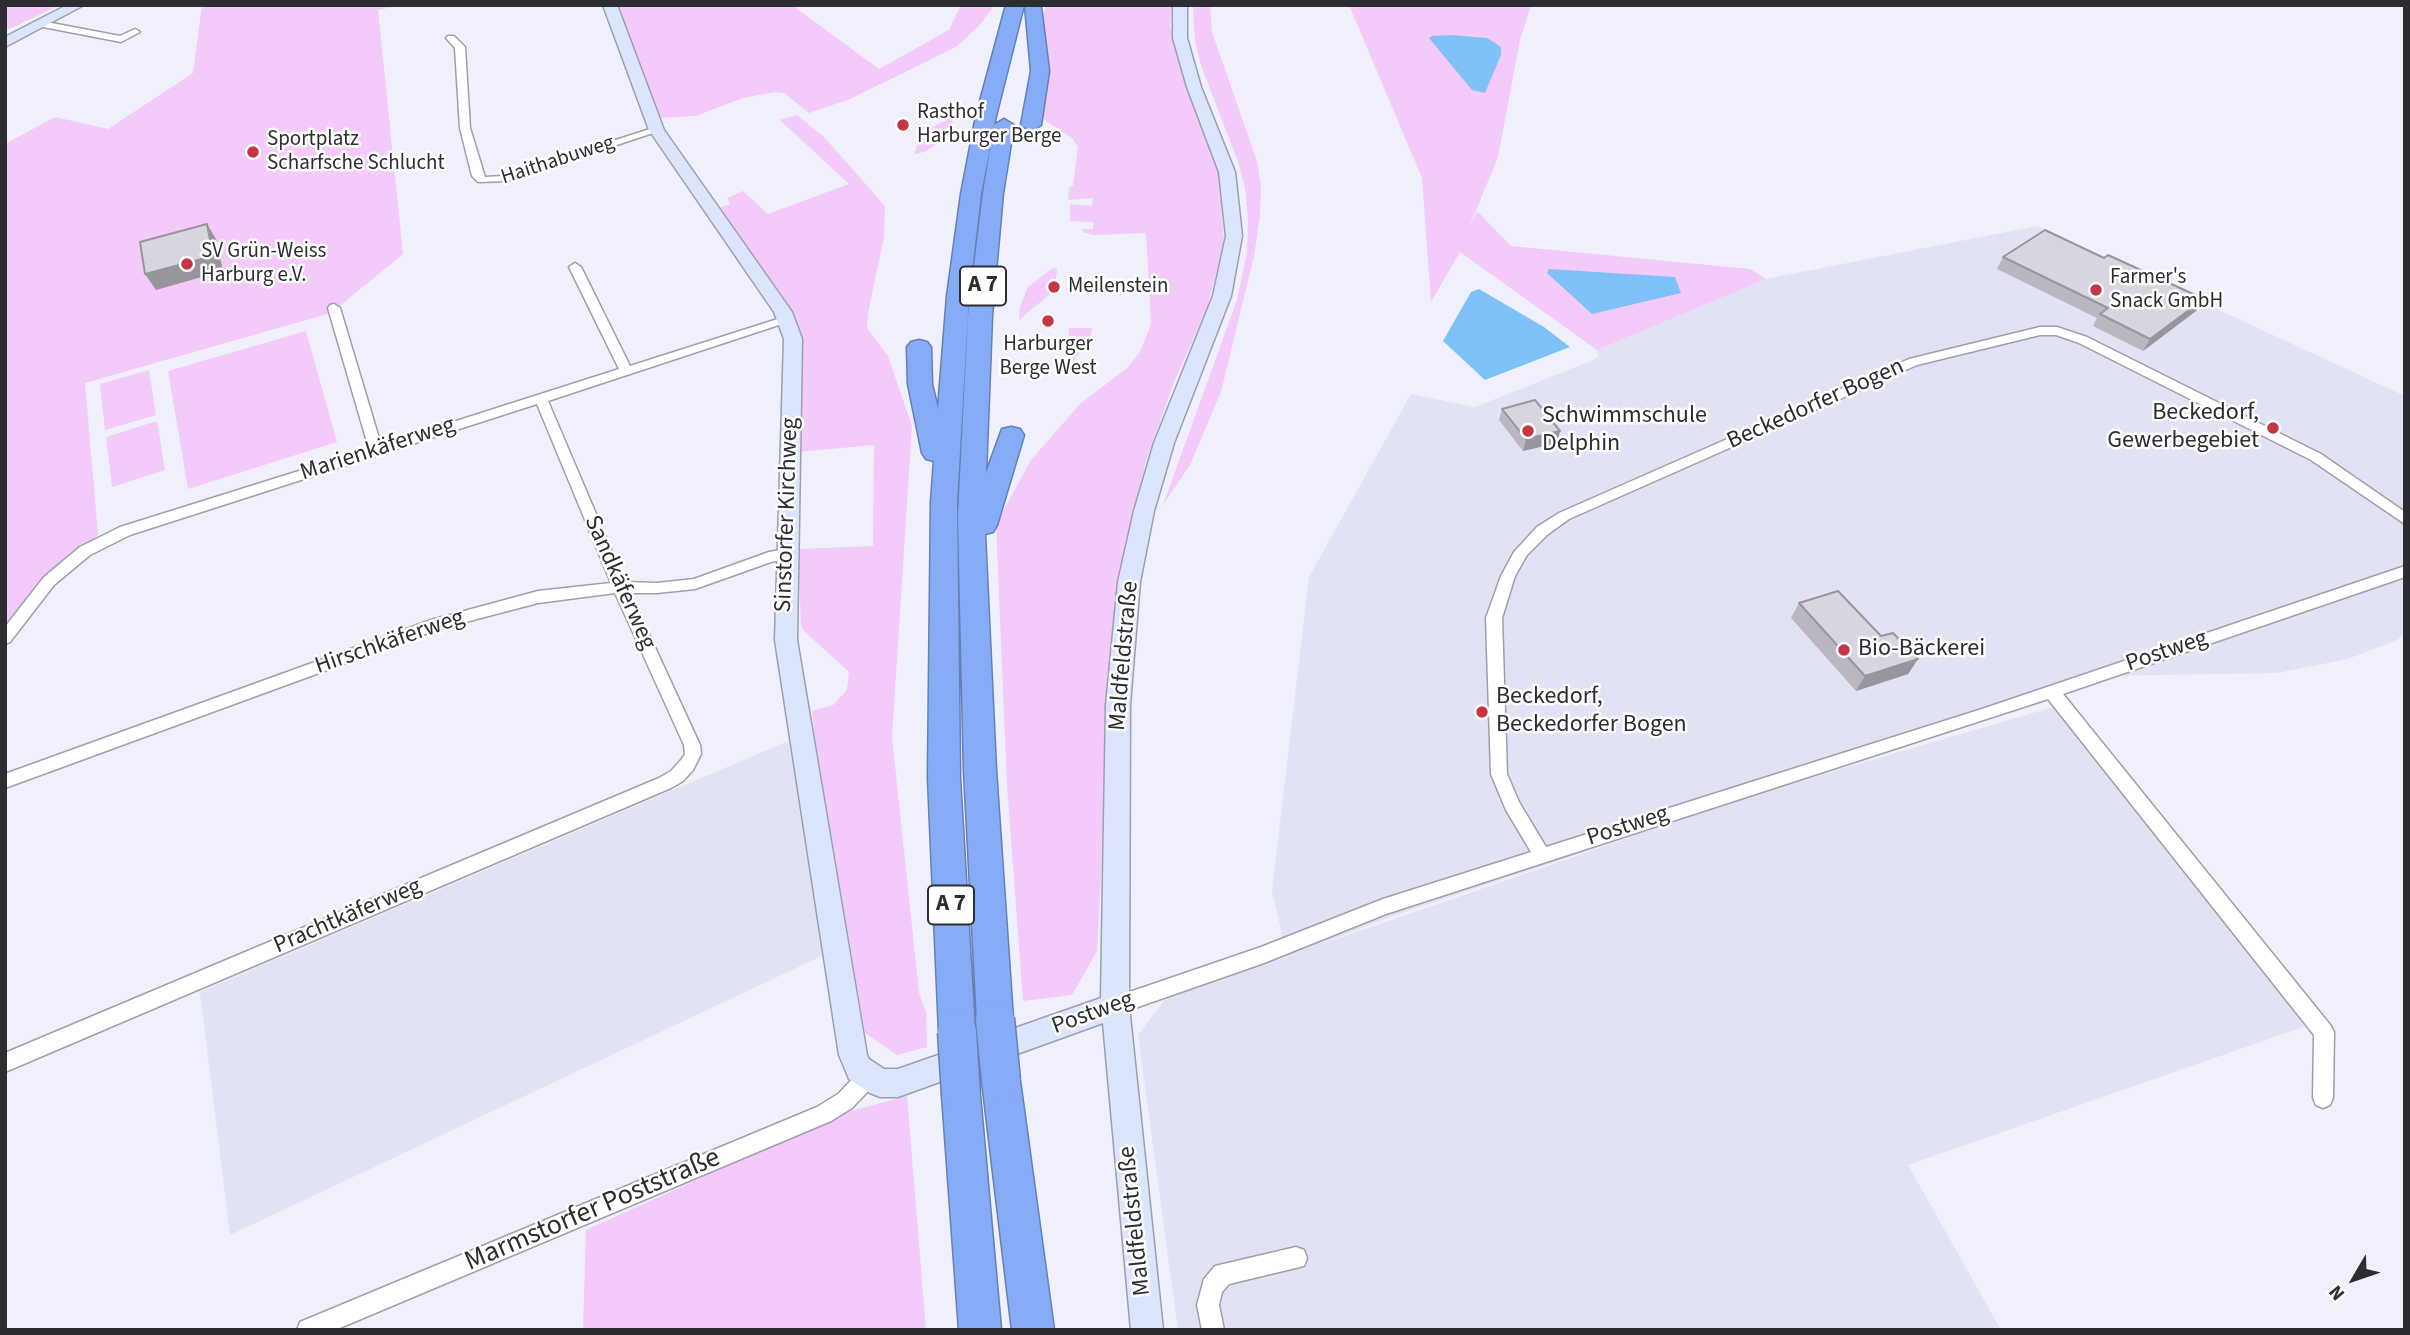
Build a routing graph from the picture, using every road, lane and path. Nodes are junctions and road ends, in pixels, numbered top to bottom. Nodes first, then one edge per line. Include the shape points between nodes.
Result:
1 (78, 5) edge
2 (610, 5) edge
3 (1180, 5) edge
4 (1023, 6) edge
5 (41, 24) junction
6 (135, 32) dead end
7 (988, 37) dead end
8 (451, 38) dead end
9 (5, 43) edge
10 (1031, 125) dead end
11 (657, 130) junction
12 (575, 267) dead end
13 (334, 309) dead end
14 (788, 320) junction
15 (919, 347) dead end
16 (627, 372) junction
17 (541, 399) junction
18 (1010, 435) dead end
19 (376, 450) junction
20 (944, 502) junction
21 (2405, 519) edge
22 (786, 554) junction
23 (972, 570) junction
24 (2405, 571) edge
25 (620, 587) junction
26 (5, 638) edge
27 (2051, 691) junction
28 (687, 765) joint
29 (5, 781) edge
30 (1541, 854) junction
31 (1115, 1006) junction
32 (5, 1063) edge
33 (863, 1073) junction
34 (2323, 1098) dead end
35 (1296, 1258) dead end
36 (308, 1330) edge
37 (980, 1330) edge
38 (1033, 1330) edge
39 (1147, 1330) edge
40 (1213, 1330) edge

1 - 5 street
2 - 11 street, Sinstorfer Kirchweg
3 - 31 street, Maldfeldstraße via 1180,38 1227,172 1234,236 1222,296 1164,443 1129,582 1118,705
4 - 7 highway
4 - 10 highway via 1040,71
4 - 20 highway, A 7 via 986,116 971,194 958,296
4 - 23 highway, A 7 via 986,253 976,393
5 - 6 street via 121,40
5 - 9 street
8 - 11 street, Haithabuweg via 460,47 465,128 476,174 482,180 500,181
11 - 14 street, Sinstorfer Kirchweg
12 - 16 street
13 - 19 street
14 - 16 street, Marienkäferweg
14 - 22 street, Sinstorfer Kirchweg via 793,339
15 - 20 highway via 920,384
16 - 17 street, Marienkäferweg
17 - 19 street, Marienkäferweg
17 - 25 street, Sandkäferweg
18 - 23 highway
19 - 26 street, Marienkäferweg via 125,531 85,551 49,581
20 - 37 highway, A 7, bridge via 944,778 961,1095
21 - 30 street, Beckedorfer Bogen via 2316,457 2057,331 2040,331 1913,362 1564,516 1521,552 1507,576 1494,618 1499,774
22 - 25 street, Hirschkäferweg via 695,584
22 - 33 street, Sinstorfer Kirchweg via 786,640 853,1055
23 - 38 highway, A 7, bridge via 996,1019
24 - 27 street, Postweg
25 - 28 street, Sandkäferweg via 692,746
25 - 29 street, Hirschkäferweg via 538,597 436,624
27 - 30 street, Postweg
27 - 34 street via 2324,1032
28 - 32 street, Prachtkäferweg via 665,783
30 - 31 street, Postweg
31 - 33 street, Postweg via 898,1083 880,1083
31 - 39 street, Maldfeldstraße
33 - 36 street, Marmstorfer Poststraße via 845,1101 824,1114
35 - 40 street via 1223,1274 1212,1287 1208,1305

